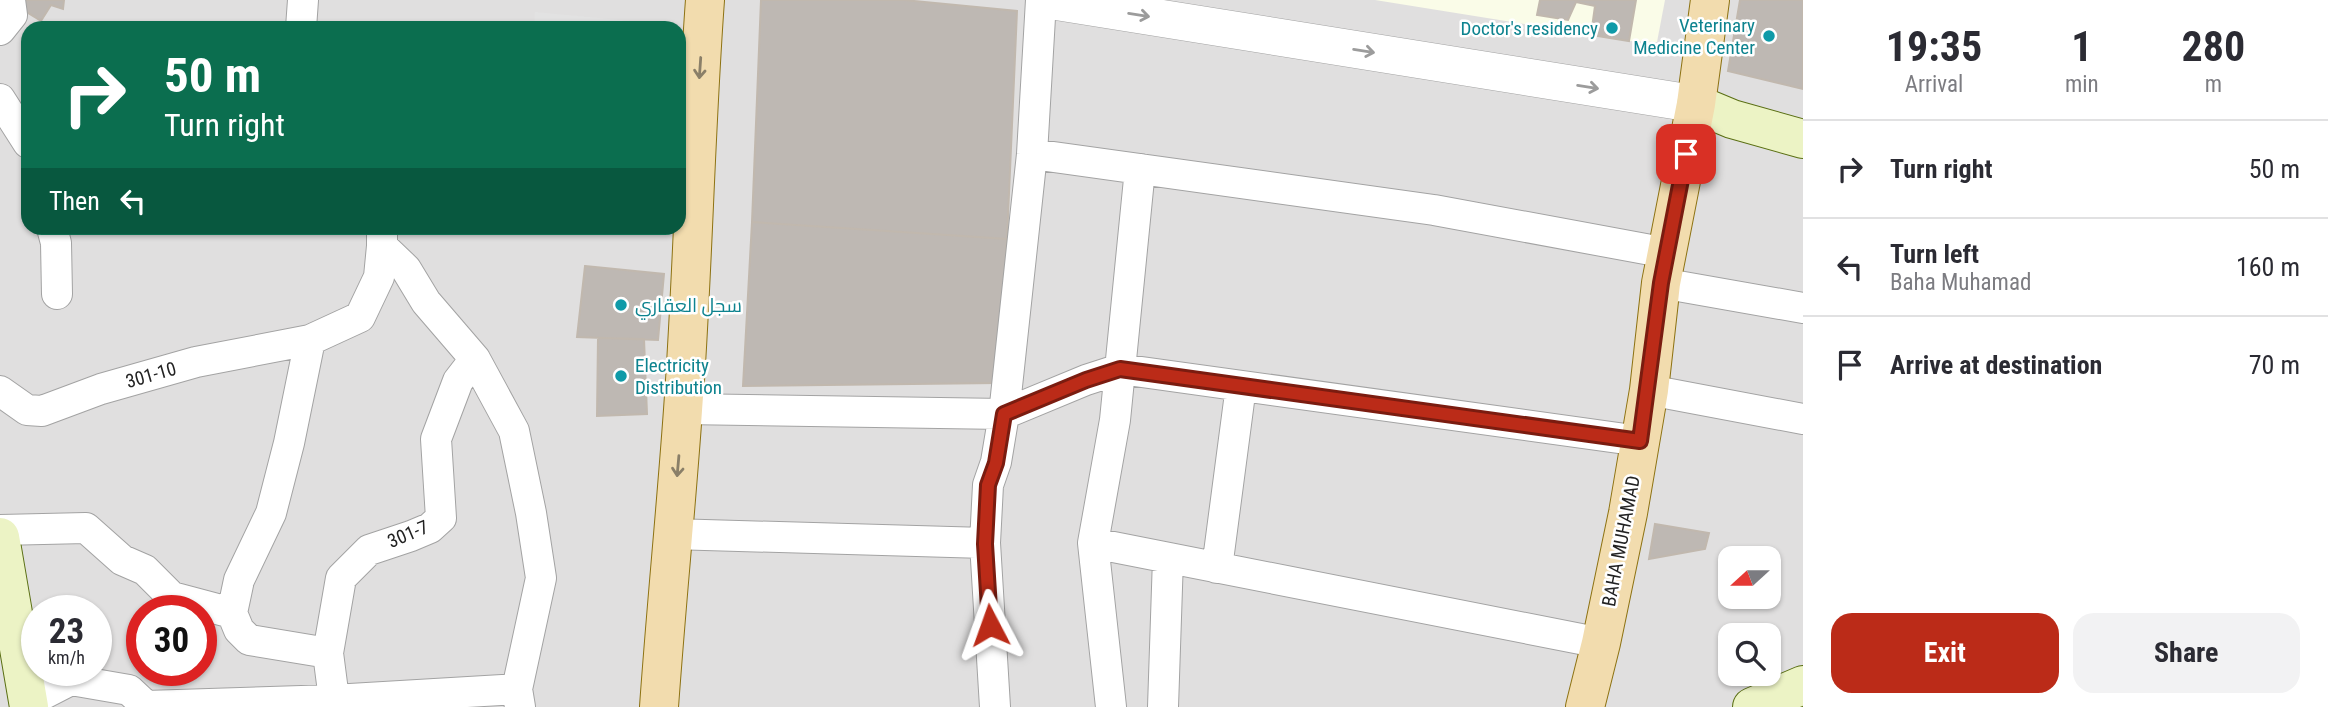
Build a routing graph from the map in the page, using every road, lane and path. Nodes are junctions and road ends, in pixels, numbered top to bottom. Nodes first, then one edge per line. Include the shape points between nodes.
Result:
1 (10, 0) edge
2 (303, 0) edge
3 (705, 0) edge
4 (1041, 0) edge
5 (1048, 0) edge
6 (1710, 0) edge
7 (301, 21) edge
8 (0, 30) edge
9 (0, 99) edge
10 (1696, 104) junction
11 (21, 123) edge
12 (1803, 139) edge
13 (1032, 154) junction
14 (1140, 169) junction
15 (54, 235) edge
16 (382, 237) edge
17 (1664, 268) junction
18 (57, 295) dead end
19 (1803, 308) edge
20 (310, 340) junction
21 (475, 359) junction
22 (1120, 369) junction
23 (1241, 386) junction
24 (1648, 390) junction
25 (0, 391) edge
26 (683, 409) junction
27 (1004, 414) junction
28 (1803, 419) edge
29 (1640, 441) junction
30 (0, 530) edge
31 (671, 534) junction
32 (0, 537) edge
33 (1093, 543) junction
34 (985, 544) junction
35 (1168, 558) junction
36 (1217, 568) junction
37 (232, 613) junction
38 (1601, 643) junction
39 (327, 653) junction
40 (1803, 685) edge
41 (519, 698) edge
42 (334, 704) edge
43 (29, 705) edge
44 (195, 706) edge
45 (659, 707) edge
46 (995, 707) edge
47 (1111, 707) edge
48 (1163, 707) edge
49 (1585, 707) edge
50 (1752, 707) edge

1 - 8 street via 12,15
2 - 7 street
3 -> 26 main road
4 - 13 street
5 -> 10 street
6 - 10 main road, BAHA MUHAMAD
9 - 11 street
10 - 12 main road
10 - 17 main road, BAHA MUHAMAD
13 - 14 street
13 - 27 street
14 - 17 street via 1434,210
14 - 22 street
15 - 18 street
16 - 20 street, 301-10 via 379,277 360,317
16 - 21 street via 426,302
17 - 19 street
17 - 24 main road, BAHA MUHAMAD
20 - 25 street, 301-10 via 196,362 42,411 27,410
20 - 37 street via 271,513 239,580
21 - 39 street, 301-7 via 458,381 436,439 441,518 430,528 369,550 341,578
21 - 41 street via 514,431 541,578
22 - 23 street
22 - 27 street
22 - 33 street
23 - 29 street
23 - 36 street
24 - 28 street
24 - 29 main road, BAHA MUHAMAD
26 - 27 street
26 -> 31 main road
27 - 34 street via 988,485
29 - 38 main road, BAHA MUHAMAD
30 - 37 street via 86,528 122,560 145,570 172,597
31 - 34 street
31 - 45 main road
32 - 43 main road
33 - 35 street
33 - 47 street
34 - 46 street
35 - 36 street
35 - 48 street
36 - 38 street
37 - 39 street via 239,631 249,640
38 - 49 main road, BAHA MUHAMAD
39 - 42 street, 301-7
40 - 50 main road
41 - 42 street
42 - 44 street
43 - 44 street via 71,680 128,690 146,706

